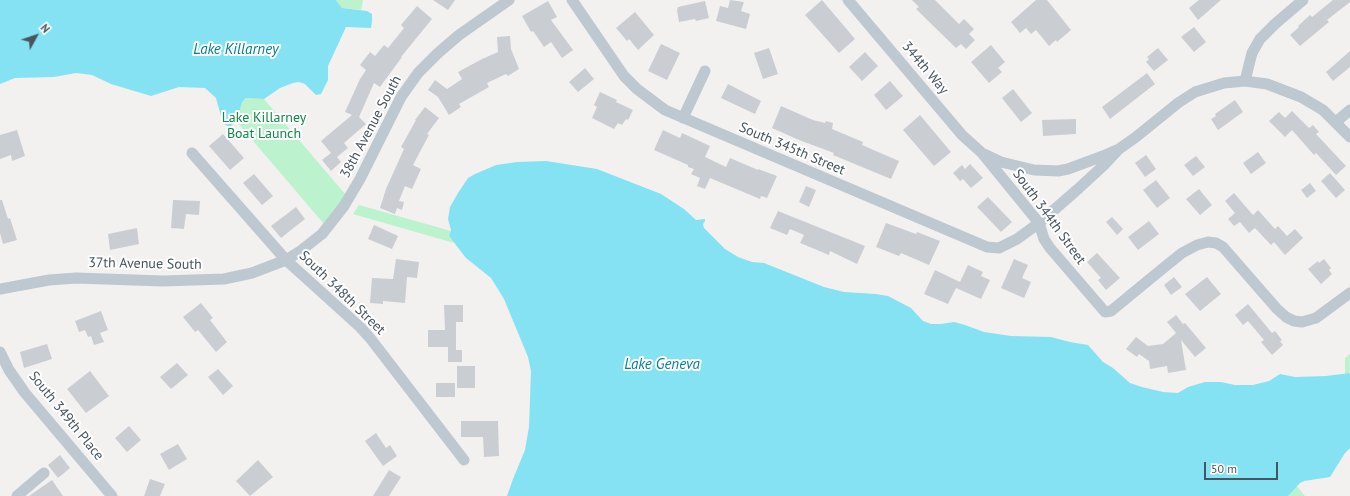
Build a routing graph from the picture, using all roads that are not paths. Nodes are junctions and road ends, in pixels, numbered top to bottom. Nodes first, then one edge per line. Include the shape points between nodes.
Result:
1 (509, 0) edge
2 (572, 0) edge
3 (848, 0) edge
4 (1303, 0) edge
5 (705, 71) dead end
6 (1245, 81) junction
7 (1350, 110) edge
8 (683, 118) junction
9 (1336, 122) junction
10 (1350, 137) edge
11 (1118, 149) junction
12 (192, 153) dead end
13 (982, 153) junction
14 (1039, 223) junction
15 (286, 260) junction
16 (0, 288) edge
17 (1350, 293) edge
18 (0, 352) edge
19 (464, 460) dead end
20 (44, 473) dead end
21 (16, 496) edge
22 (112, 496) edge

1 - 15 street, 38th Avenue South via 459,35 418,73 401,96 367,166 344,206 322,234
2 - 8 street, South 345th Street via 628,80 665,110
3 - 13 street, 344th Way via 962,135
4 - 6 street via 1260,39 1252,54
5 - 8 street
6 - 9 street via 1267,84 1293,93 1316,106
6 - 11 street via 1217,85 1191,94
7 - 9 street
8 - 14 street, South 345th Street via 987,247 999,248
9 - 10 street
11 - 13 street via 1081,165 1058,171 1025,169
11 - 14 street, South 345th Street
12 - 15 street, South 348th Street
13 - 14 street, South 344th Street
14 - 17 street, South 344th Street via 1050,248 1105,312 1111,311 1182,253 1196,245 1211,242 1228,251 1281,313 1294,321 1302,322 1320,316
15 - 16 street, 37th Avenue South via 252,273 224,279 164,281 76,278
15 - 19 street, South 348th Street via 370,338
18 - 22 street, South 349th Place via 25,393
20 - 21 street

